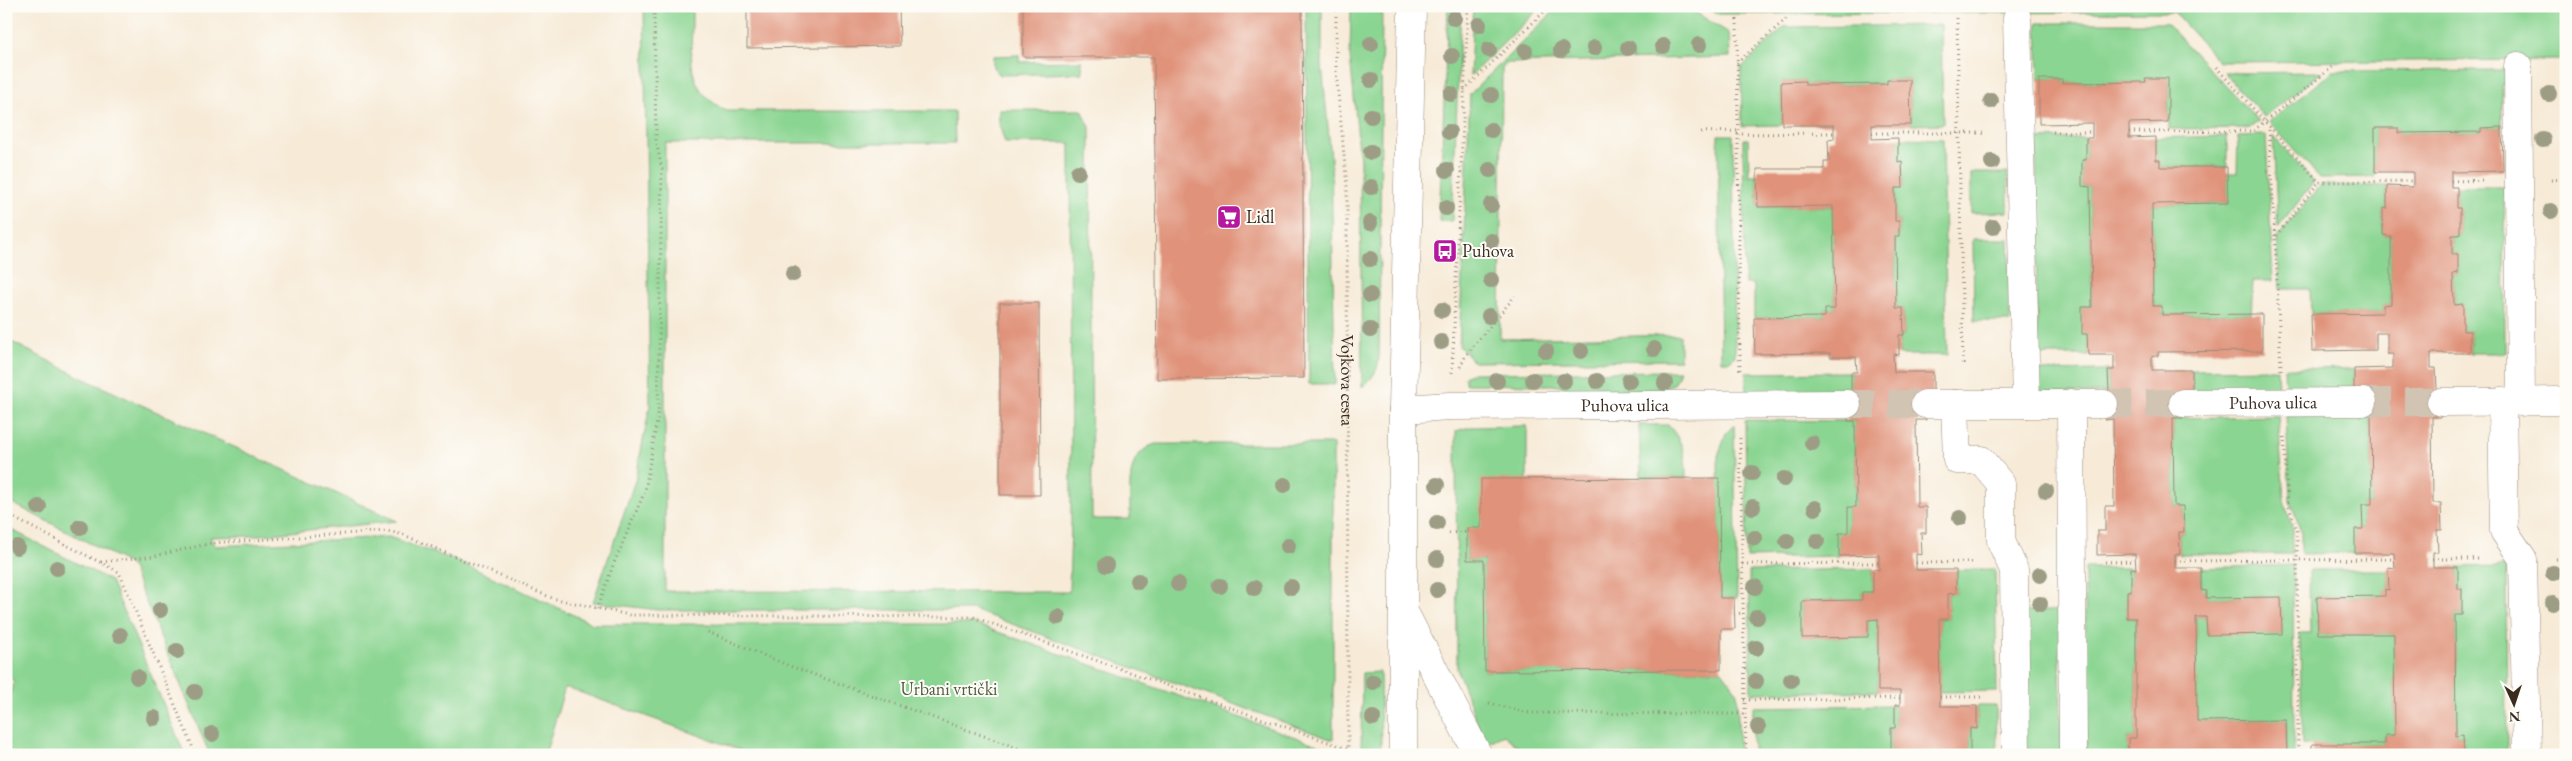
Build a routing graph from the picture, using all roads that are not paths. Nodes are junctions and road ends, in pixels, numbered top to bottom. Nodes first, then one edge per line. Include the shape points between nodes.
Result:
1 (1412, 6) edge
2 (2017, 18) dead end
3 (2518, 66) dead end
4 (2566, 401) edge
5 (2363, 402) tunnel mouth
6 (2441, 402) tunnel mouth
7 (2511, 402) junction
8 (2071, 403) junction
9 (2182, 403) tunnel mouth
10 (1847, 404) tunnel mouth
11 (1925, 404) tunnel mouth
12 (1955, 404) junction
13 (2026, 404) junction
14 (2104, 404) tunnel mouth
15 (1403, 409) junction
16 (1401, 606) junction
17 (1402, 755) edge
18 (1478, 755) edge
19 (2016, 755) edge
20 (2073, 755) edge
21 (2527, 755) edge

1 - 15 street
2 - 13 street
3 - 7 street
4 - 7 street
5 - 9 street, Puhova ulica
6 - 7 street
7 - 21 street via 2504,530 2523,559
8 - 13 street
8 - 14 street
8 - 20 street
10 - 15 street, Puhova ulica
11 - 12 street
12 - 13 street
12 - 19 street via 1957,460 1981,460 2001,484 2001,541 2014,570
15 - 16 street
16 - 17 street
16 - 18 street

